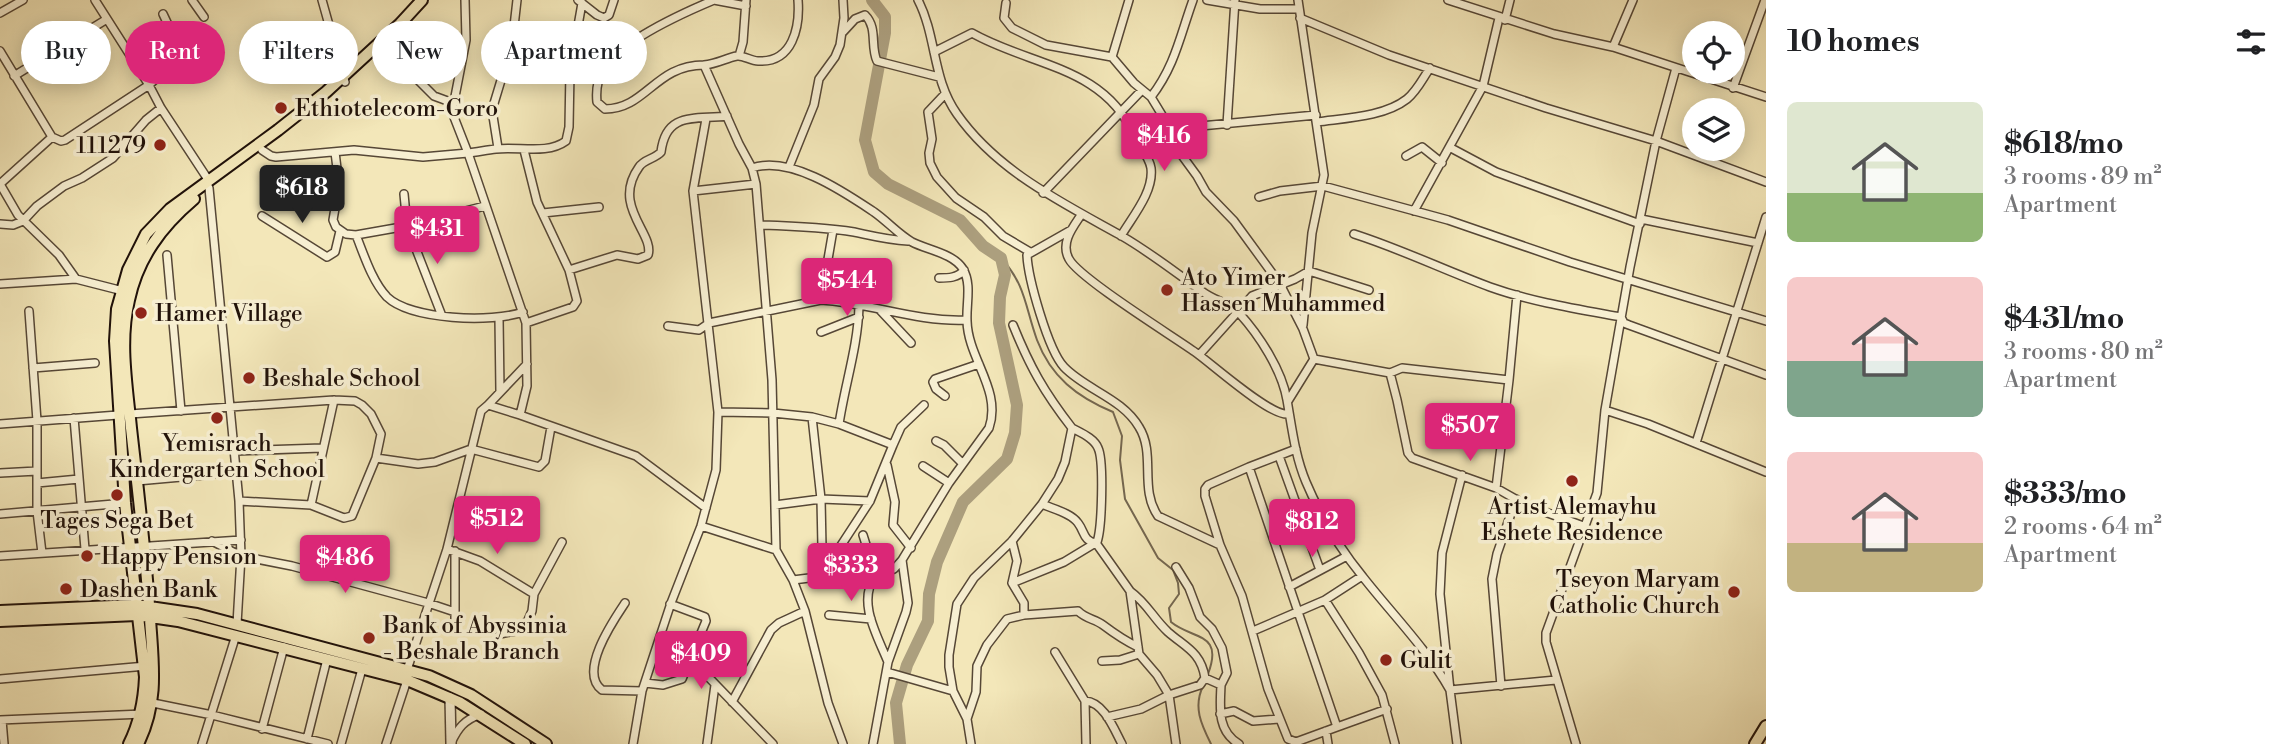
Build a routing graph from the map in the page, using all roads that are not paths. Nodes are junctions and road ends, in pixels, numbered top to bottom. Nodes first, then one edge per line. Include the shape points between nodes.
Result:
1 (23, 0) edge
2 (96, 0) edge
3 (192, 0) edge
4 (322, 0) edge
5 (422, 0) edge
6 (431, 0) edge
7 (466, 0) edge
8 (517, 0) edge
9 (614, 0) edge
10 (714, 0) edge
11 (798, 0) edge
12 (843, 0) edge
13 (918, 0) edge
14 (1129, 0) edge
15 (1193, 0) edge
16 (1207, 0) edge
17 (1298, 0) edge
18 (1448, 0) edge
19 (1510, 0) edge
20 (1633, 0) edge
21 (1765, 0) edge
22 (580, 1) edge
23 (746, 3) edge
24 (1006, 3) dead end
25 (1235, 3) edge
26 (1299, 9) junction
27 (0, 13) edge
28 (163, 14) dead end
29 (204, 17) dead end
30 (1300, 18) junction
31 (107, 19) junction
32 (1502, 19) junction
33 (328, 21) edge
34 (410, 21) edge
35 (842, 32) junction
36 (1613, 47) junction
37 (0, 51) edge
38 (934, 52) junction
39 (738, 55) junction
40 (372, 57) edge
41 (1112, 57) junction
42 (358, 64) edge
43 (704, 65) junction
44 (358, 67) edge
45 (1430, 68) junction
46 (1676, 68) junction
47 (14, 76) junction
48 (939, 77) junction
49 (336, 84) edge
50 (337, 84) edge
51 (422, 84) edge
52 (149, 85) junction
53 (1483, 86) junction
54 (1733, 88) junction
55 (1142, 90) junction
56 (945, 94) junction
57 (1151, 97) junction
58 (1766, 97) edge
59 (453, 103) junction
60 (161, 108) junction
61 (1121, 111) junction
62 (727, 116) junction
63 (706, 119) junction
64 (1316, 119) junction
65 (1227, 125) junction
66 (1169, 129) junction
67 (52, 137) junction
68 (1656, 141) junction
69 (498, 148) junction
70 (1451, 148) junction
71 (262, 150) junction
72 (524, 150) junction
73 (335, 152) junction
74 (468, 153) junction
75 (1406, 156) dead end
76 (1442, 163) junction
77 (789, 167) junction
78 (752, 168) junction
79 (1766, 182) edge
80 (0, 184) edge
81 (756, 184) junction
82 (206, 185) junction
83 (1323, 186) junction
84 (693, 191) junction
85 (1043, 192) junction
86 (404, 194) dead end
87 (1259, 197) dead end
88 (485, 206) junction
89 (599, 207) dead end
90 (1414, 211) junction
91 (543, 213) junction
92 (262, 215) dead end
93 (1081, 215) junction
94 (1766, 216) edge
95 (23, 221) junction
96 (1640, 222) junction
97 (0, 225) edge
98 (760, 225) junction
99 (407, 226) junction
100 (832, 230) junction
101 (1071, 230) junction
102 (340, 231) junction
103 (356, 234) junction
104 (1354, 234) dead end
105 (1121, 236) junction
106 (910, 241) junction
107 (1758, 243) junction
108 (1030, 253) junction
109 (167, 255) dead end
110 (569, 270) junction
111 (964, 270) junction
112 (1309, 271) junction
113 (939, 278) dead end
114 (76, 279) junction
115 (1628, 280) junction
116 (0, 284) edge
117 (1280, 284) junction
118 (1369, 290) dead end
119 (126, 292) junction
120 (1517, 295) junction
121 (821, 300) junction
122 (859, 306) junction
123 (878, 309) junction
124 (29, 311) dead end
125 (766, 311) junction
126 (1237, 311) junction
127 (523, 312) junction
128 (1738, 312) junction
129 (442, 316) junction
130 (859, 317) junction
131 (1621, 317) junction
132 (499, 318) junction
133 (967, 320) junction
134 (1766, 321) edge
135 (526, 323) junction
136 (709, 323) junction
137 (1013, 325) dead end
138 (668, 326) dead end
139 (1303, 329) junction
140 (821, 331) dead end
141 (911, 343) dead end
142 (1199, 355) junction
143 (1724, 358) junction
144 (1314, 359) junction
145 (95, 363) dead end
146 (527, 364) junction
147 (979, 364) junction
148 (33, 368) junction
149 (1390, 373) junction
150 (1766, 376) edge
151 (1509, 380) junction
152 (500, 391) junction
153 (944, 396) dead end
154 (334, 400) junction
155 (1288, 401) junction
156 (488, 405) junction
157 (924, 405) dead end
158 (231, 406) junction
159 (1605, 410) junction
160 (181, 411) junction
161 (718, 412) junction
162 (773, 413) junction
163 (124, 414) junction
164 (1288, 414) junction
165 (520, 415) junction
166 (811, 417) junction
167 (74, 418) junction
168 (37, 421) junction
169 (0, 424) edge
170 (839, 424) junction
171 (551, 427) junction
172 (1072, 428) junction
173 (936, 440) dead end
174 (1696, 443) junction
175 (893, 445) junction
176 (322, 448) junction
177 (471, 449) junction
178 (1296, 449) junction
179 (236, 451) junction
180 (1279, 456) junction
181 (376, 458) junction
182 (886, 463) junction
183 (962, 463) junction
184 (923, 466) dead end
185 (1249, 467) junction
186 (37, 471) junction
187 (237, 472) junction
188 (1766, 472) edge
189 (0, 473) edge
190 (1462, 475) junction
191 (79, 479) junction
192 (137, 481) junction
193 (37, 482) junction
194 (949, 483) junction
195 (1496, 488) junction
196 (821, 499) junction
197 (1516, 499) junction
198 (239, 501) junction
199 (870, 501) junction
200 (125, 503) junction
201 (1042, 504) junction
202 (311, 505) junction
203 (775, 505) junction
204 (81, 508) junction
205 (706, 508) junction
206 (37, 511) junction
207 (0, 514) edge
208 (701, 526) junction
209 (1586, 527) junction
210 (863, 536) dead end
211 (242, 540) junction
212 (212, 541) junction
213 (1012, 541) junction
214 (562, 542) dead end
215 (1096, 543) junction
216 (143, 545) junction
217 (1220, 545) junction
218 (130, 546) junction
219 (911, 548) junction
220 (85, 550) junction
221 (451, 550) junction
222 (776, 550) junction
223 (42, 553) junction
224 (0, 556) edge
225 (242, 556) junction
226 (1347, 556) junction
227 (902, 560) junction
228 (1176, 567) dead end
229 (825, 570) junction
230 (1320, 570) junction
231 (876, 576) junction
232 (1362, 576) junction
233 (793, 580) junction
234 (1012, 583) junction
235 (1289, 587) junction
236 (1130, 592) junction
237 (534, 594) junction
238 (1325, 600) junction
239 (428, 603) junction
240 (625, 603) dead end
241 (670, 604) junction
242 (136, 610) junction
243 (150, 610) junction
244 (0, 611) edge
245 (805, 611) junction
246 (455, 612) junction
247 (1299, 612) junction
248 (829, 615) dead end
249 (1024, 615) junction
250 (871, 619) junction
251 (0, 621) edge
252 (178, 621) junction
253 (455, 629) dead end
254 (236, 630) junction
255 (1253, 631) junction
256 (500, 634) dead end
257 (152, 637) junction
258 (284, 648) junction
259 (1138, 650) junction
260 (1055, 652) dead end
261 (327, 659) junction
262 (691, 659) junction
263 (1102, 660) dead end
264 (888, 662) junction
265 (149, 665) junction
266 (362, 669) junction
267 (887, 672) junction
268 (407, 675) junction
269 (1205, 678) junction
270 (0, 679) edge
271 (1556, 680) junction
272 (1217, 683) junction
273 (715, 685) junction
274 (1501, 686) junction
275 (643, 687) junction
276 (1450, 690) junction
277 (953, 691) junction
278 (1169, 695) junction
279 (450, 698) junction
280 (1085, 701) junction
281 (148, 702) junction
282 (732, 702) junction
283 (1387, 709) junction
284 (481, 714) junction
285 (1220, 714) junction
286 (145, 715) junction
287 (212, 715) junction
288 (1107, 717) junction
289 (967, 719) junction
290 (1279, 719) junction
291 (1, 720) edge
292 (1766, 726) edge
293 (1337, 727) junction
294 (262, 729) junction
295 (1326, 732) junction
296 (307, 739) junction
297 (451, 743) edge
298 (4, 744) edge
299 (129, 744) edge
300 (138, 744) edge
301 (202, 744) edge
302 (327, 744) edge
303 (341, 744) edge
304 (386, 744) edge
305 (526, 744) edge
306 (545, 744) edge
307 (633, 744) edge
308 (707, 744) edge
309 (773, 744) edge
310 (843, 744) edge
311 (873, 744) edge
312 (971, 744) edge
313 (1086, 744) edge
314 (1122, 744) edge
315 (1176, 744) edge
316 (1239, 744) edge
317 (1328, 744) edge
318 (1395, 744) edge
319 (1457, 744) edge
320 (1576, 744) edge
321 (1755, 744) edge

1 - 27 street
2 - 31 street
3 - 29 street
4 - 33 street
5 - 42 main road
6 - 34 main road
7 - 59 street via 466,40
8 - 69 street via 512,44 492,110
9 - 22 street via 604,18
10 - 23 street
10 - 43 street via 643,35 609,62 600,77 597,103 605,108 626,106 667,74
11 - 39 street via 798,29 789,48 773,60
12 - 35 street
13 - 38 street
14 - 41 street
15 - 57 street via 1175,57
16 - 25 street
17 - 26 street
18 - 32 street
19 - 32 street
20 - 36 street
21 - 54 street
22 - 72 street via 566,141
23 - 39 street
24 - 41 street via 1003,13 1007,22 1036,41
25 - 26 street
25 - 65 street
26 - 30 street
28 - 52 street via 179,48 178,59
30 - 45 street
30 - 64 street
31 - 47 street
31 - 52 street
32 - 36 street
32 - 53 street
35 - 48 street via 865,15 872,24 877,61
35 - 77 street via 835,57 819,79
36 - 46 street
37 - 47 street
38 - 48 street
38 - 61 street via 972,33 1079,76
39 - 43 street
40 - 44 main road
41 - 55 street
43 - 62 street
45 - 53 street
45 - 64 street via 1415,91 1400,103 1372,113
46 - 54 street
46 - 68 street
47 - 67 street
48 - 56 street
49 - 82 main road
50 - 71 main road
51 - 59 street via 434,96
52 - 60 street
52 - 67 street via 65,140
53 - 68 street
53 - 70 street
54 - 58 street
55 - 57 street
55 - 61 street
56 - 85 street via 989,150
56 - 108 street via 928,112 932,169 956,198
57 - 66 street
59 - 74 street via 454,119
60 - 82 street
60 - 95 street via 113,158 64,186
61 - 85 street
61 - 105 street via 1151,169 1147,192
62 - 63 street
62 - 78 street
63 - 84 street
63 - 110 street via 686,119 669,128 661,152 639,166 629,191 630,202 648,255 638,259 617,255
64 - 65 street
64 - 83 street
65 - 66 street
66 - 117 street via 1206,192 1234,221
67 - 80 street
68 - 79 street
68 - 96 street
69 - 72 street
69 - 74 street
70 - 76 street
70 - 96 street via 1496,173
71 - 73 street via 271,156
71 - 82 main road
72 - 91 street
73 - 74 street
73 - 102 street via 339,185 333,220
74 - 88 street
75 - 76 street via 1422,147
76 - 90 street
77 - 78 street
77 - 106 street via 846,195
78 - 81 street
80 - 95 street
81 - 84 street
81 - 98 street
82 - 119 main road via 163,228
82 - 158 street
83 - 87 street
83 - 90 street
83 - 112 street via 1313,223
84 - 136 street
85 - 93 street
86 - 99 street
88 - 99 street
88 - 127 street
89 - 91 street
90 - 115 street
91 - 110 street
92 - 102 street via 327,257 335,252
93 - 101 street
93 - 105 street
94 - 107 street
95 - 97 street
95 - 114 street via 59,255
96 - 107 street
96 - 115 street
98 - 100 street
98 - 125 street
99 - 103 street
99 - 129 street
100 - 106 street
100 - 121 street
101 - 108 street
101 - 142 street via 1066,249 1070,262
102 - 103 street
103 - 129 street via 385,295 397,305
104 - 120 street
105 - 126 street
106 - 111 street via 950,258
107 - 128 street
108 - 217 street via 1035,295 1058,359 1139,425 1147,451 1152,508 1162,519
109 - 160 street
110 - 135 street via 576,305
111 - 113 street via 961,275
111 - 133 street
112 - 117 street
112 - 118 street
112 - 139 street
114 - 116 street
114 - 119 street
115 - 128 street
115 - 131 street
117 - 126 street via 1252,296
117 - 139 street
119 - 163 main road via 115,325
120 - 131 street
120 - 151 street
121 - 122 street
121 - 125 street
122 - 123 street
122 - 130 street
123 - 133 street via 915,318
123 - 141 street
124 - 148 street
125 - 136 street
125 - 162 street
126 - 142 street
126 - 155 street via 1264,348
127 - 132 street
127 - 135 street
128 - 134 street
128 - 143 street
129 - 132 street
130 - 140 street
130 - 170 street
131 - 143 street via 1629,325
131 - 159 street
132 - 152 street
133 - 147 street
135 - 146 street
136 - 138 street via 699,330
136 - 161 street
137 - 172 street via 1045,394
139 - 144 street
142 - 164 street via 1275,412
143 - 150 street
143 - 174 street
144 - 149 street
144 - 155 street
145 - 148 street
146 - 152 street
146 - 165 street
147 - 153 street via 935,379 936,389
147 - 183 street via 990,393 992,419
148 - 168 street
149 - 151 street via 1402,368
149 - 190 street via 1408,453
151 - 195 street
152 - 156 street
154 - 158 street
154 - 176 street
154 - 181 street via 355,401 371,414 381,434
155 - 164 street
156 - 165 street
156 - 177 street via 481,411
157 - 175 street via 901,427
158 - 160 street
158 - 179 street
159 - 174 street
159 - 209 street via 1598,484
160 - 163 street
161 - 162 street
161 - 205 street via 716,470
162 - 166 street
162 - 203 street
163 - 167 street
163 - 192 main road
163 - 200 main road
164 - 178 street
165 - 171 street
166 - 170 street
166 - 196 street
167 - 168 street
167 - 191 street
168 - 169 street
168 - 186 street
170 - 175 street
171 - 177 street via 545,461 539,467
171 - 205 street via 636,456
172 - 201 street via 1065,462
172 - 215 street via 1093,441 1100,454
173 - 183 street
174 - 188 street
175 - 182 street
176 - 179 street
176 - 202 street
177 - 181 street via 418,464
177 - 221 street
178 - 180 street
178 - 226 street via 1305,480
179 - 187 street
180 - 185 street
180 - 230 street
181 - 202 street via 352,516 344,518
182 - 199 street
182 - 219 street via 895,502 893,525
183 - 194 street
184 - 194 street
185 - 217 street via 1205,489
185 - 235 street
186 - 189 street
186 - 193 street
187 - 192 street
187 - 198 street
190 - 195 street
190 - 276 street via 1441,553 1440,594
191 - 193 street
191 - 204 street
192 - 216 main road
193 - 206 street
194 - 219 street
195 - 197 street
196 - 199 street
196 - 203 street
196 - 229 street
197 - 209 street
197 - 274 street via 1493,579
198 - 202 street
198 - 211 street
199 - 229 street
200 - 204 street
200 - 218 main road
201 - 213 street
201 - 215 street via 1073,518 1089,541
203 - 222 street
204 - 206 street
204 - 220 street
205 - 208 street
206 - 207 street
206 - 223 street
208 - 222 street
208 - 241 street
209 - 271 street via 1548,624 1546,642
210 - 231 street via 868,551 860,563
211 - 212 street
211 - 225 street
212 - 216 street
212 - 225 street
213 - 234 street via 1017,561
213 - 277 street via 974,578 957,604 949,655
214 - 237 street
215 - 234 street
215 - 236 street
216 - 218 street
216 - 243 main road
217 - 255 street
218 - 220 street
218 - 242 main road
219 - 227 street
220 - 223 street
221 - 237 street via 480,561
221 - 239 street
221 - 246 street
222 - 233 street
223 - 224 street
225 - 239 street
225 - 254 street
226 - 230 street
226 - 232 street
227 - 231 street
227 - 264 street via 906,612
228 - 272 street via 1199,617 1222,648 1227,673
229 - 233 street
230 - 235 street
231 - 250 street via 867,591
232 - 238 street
232 - 276 street
233 - 245 street
234 - 249 street via 1024,603
235 - 247 street
236 - 259 street
236 - 269 street via 1194,652
237 - 256 street via 532,611 520,630
238 - 247 street
238 - 283 street
239 - 246 street
239 - 268 street
240 - 275 street via 599,646 594,679 602,690
241 - 262 street via 705,617
241 - 275 street
242 - 243 main road
242 - 244 main road
242 - 251 main road
242 - 265 main road
243 - 252 main road
243 - 254 main road
243 - 257 main road
245 - 282 street via 771,630
245 - 310 street
246 - 253 street
247 - 255 street
247 - 293 street
248 - 250 street
249 - 259 street via 1078,611
249 - 289 street via 1007,619 987,645 977,666 976,692
250 - 264 street
252 - 254 main road
252 - 257 main road via 165,624
254 - 258 main road
254 - 268 main road
254 - 287 street
255 - 290 street
257 - 265 main road
258 - 261 main road
258 - 294 street
259 - 263 street via 1120,660
259 - 278 street
260 - 280 street
261 - 266 main road
261 - 296 street
262 - 273 street
262 - 275 street via 682,679
264 - 267 street
265 - 270 street
265 - 281 main road
266 - 268 main road
266 - 303 street
267 - 277 street
267 - 311 street
268 - 279 main road
268 - 304 street
268 - 306 main road via 429,676 471,695
269 - 272 street
269 - 278 street via 1200,685
271 - 274 street
271 - 320 street
272 - 285 street
273 - 282 street
273 - 308 street
274 - 276 street
275 - 307 street
276 - 319 street
277 - 289 street
278 - 288 street via 1141,709
278 - 315 street
279 - 284 main road
279 - 297 street
280 - 288 street
280 - 313 street
281 - 286 main road
281 - 287 street
282 - 309 street
283 - 293 street
283 - 318 street
284 - 297 street via 460,725
284 - 305 main road
285 - 290 street via 1234,711 1253,721
285 - 316 street via 1224,729
286 - 291 street
286 - 299 main road
286 - 300 main road
287 - 294 street
287 - 301 street
288 - 314 street
289 - 312 street
290 - 295 street via 1291,742
291 - 298 street
292 - 321 main road
293 - 295 street
294 - 296 street
295 - 317 street
296 - 302 street

